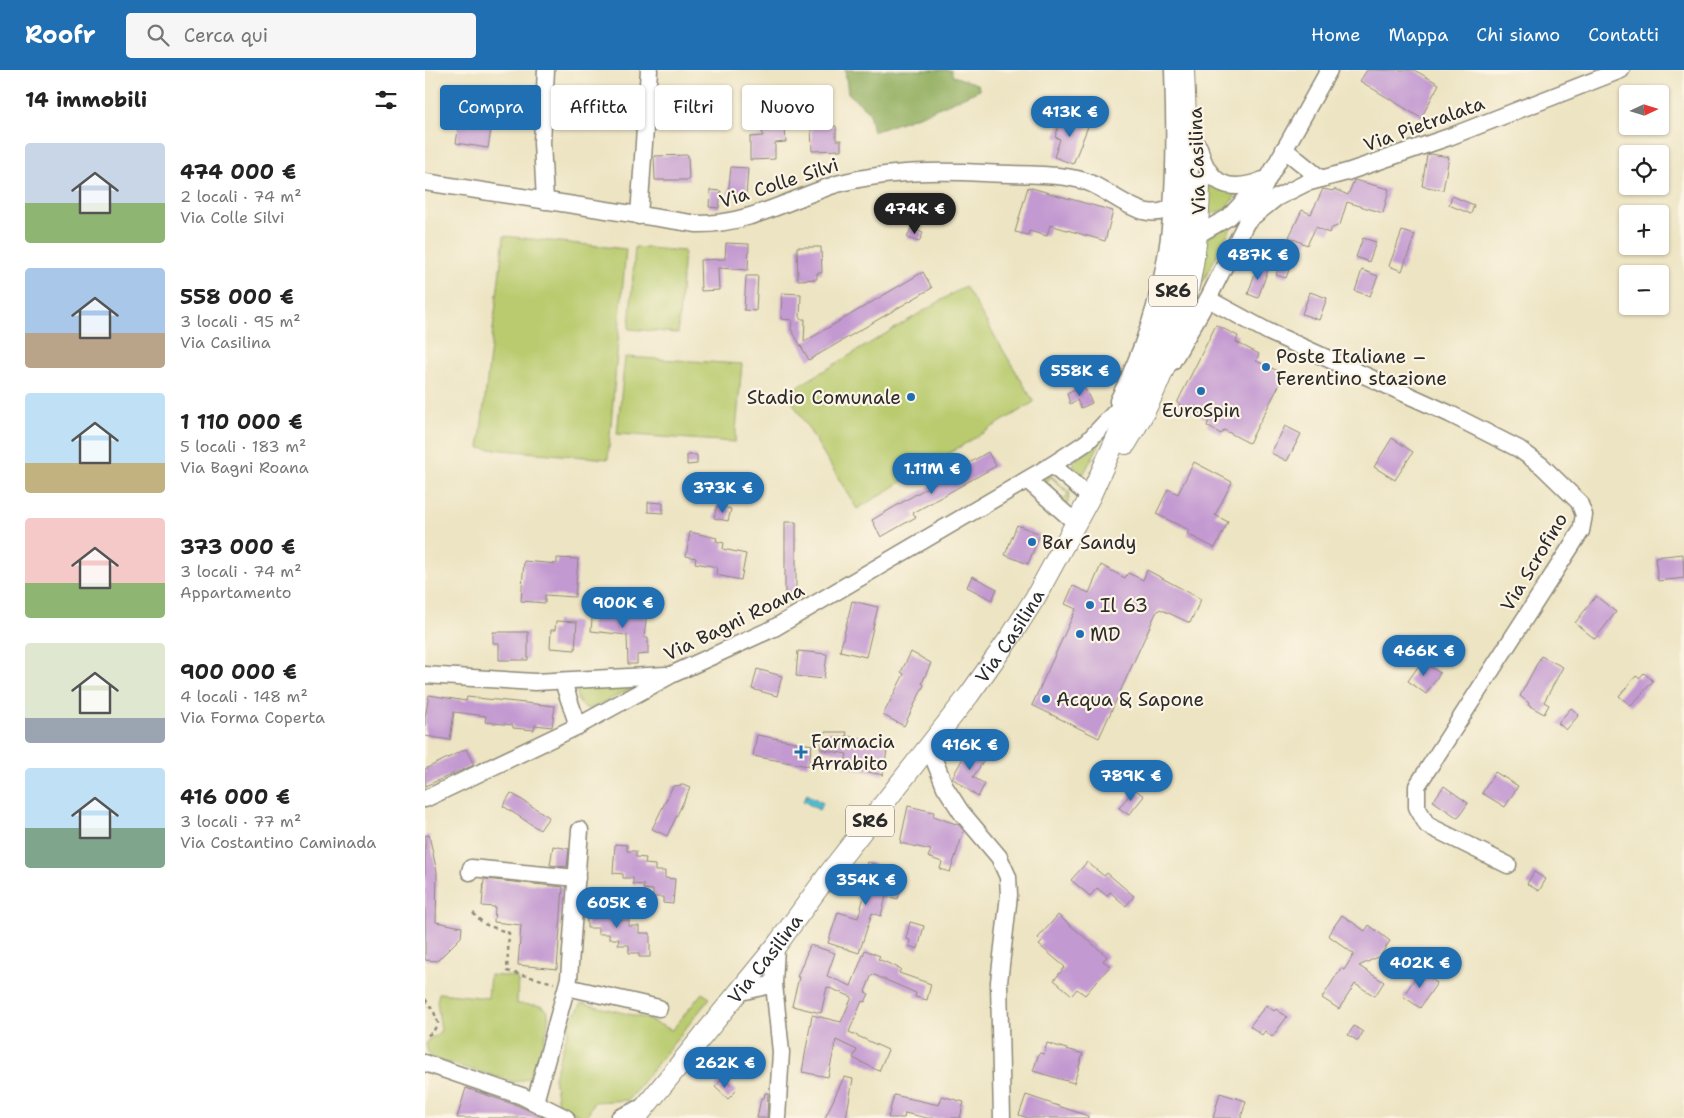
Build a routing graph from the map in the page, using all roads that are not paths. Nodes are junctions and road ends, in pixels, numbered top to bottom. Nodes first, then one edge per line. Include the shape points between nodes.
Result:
1 (546, 70) edge
2 (649, 70) edge
3 (1173, 70) edge
4 (1185, 70) edge
5 (1190, 70) edge
6 (1329, 70) edge
7 (1621, 70) edge
8 (1199, 147) junction
9 (1284, 149) junction
10 (1266, 178) junction
11 (1321, 179) junction
12 (425, 182) edge
13 (1291, 190) junction
14 (545, 201) junction
15 (1173, 205) junction
16 (1141, 210) junction
17 (639, 216) junction
18 (1246, 222) junction
19 (1197, 235) junction
20 (1169, 248) junction
21 (1208, 299) junction
22 (1168, 310) junction
23 (1149, 383) junction
24 (1111, 415) junction
25 (1052, 466) junction
26 (1027, 480) junction
27 (1090, 497) junction
28 (1076, 523) junction
29 (673, 674) junction
30 (425, 675) edge
31 (563, 682) junction
32 (578, 726) junction
33 (929, 747) junction
34 (425, 799) edge
35 (580, 830) dead end
36 (1508, 865) dead end
37 (470, 872) dead end
38 (577, 878) junction
39 (776, 946) junction
40 (773, 984) junction
41 (567, 987) junction
42 (737, 993) junction
43 (659, 1008) dead end
44 (425, 1063) edge
45 (535, 1102) junction
46 (641, 1112) edge
47 (564, 1117) edge
48 (619, 1118) edge
49 (777, 1118) edge
50 (1002, 1118) edge

1 - 14 street via 541,142
2 - 17 street
3 - 15 street via 1176,143
4 - 22 main road, Via Casilina / SR6 via 1189,139 1187,189 1180,256
5 - 8 main road, Via Casilina / SR6
6 - 9 street
7 - 11 street, Via Pietralata via 1449,138
8 - 10 street via 1206,169 1221,183 1239,187
8 - 19 main road, Via Casilina / SR6
9 - 10 street
9 - 11 street
10 - 13 street
10 - 18 street
10 - 19 street via 1229,217
11 - 13 street, Via Pietralata
12 - 14 street, Via Colle Silvi
13 - 18 street, Via Pietralata
14 - 17 street, Via Colle Silvi
15 - 16 street via 1159,213
15 - 20 street
16 - 17 street, Via Colle Silvi via 1080,180 942,172 856,180 726,223 697,224
16 - 20 street via 1162,231
18 - 21 street
19 - 22 street
19 - 23 main road, Via Casilina / SR6 via 1183,313
20 - 24 street via 1147,334
21 - 23 street via 1178,354
21 - 36 street, Via Scrofino via 1269,332 1505,441 1541,466 1581,506 1585,519 1581,531 1417,786 1417,807 1427,825
22 - 23 main road, Via Casilina / SR6
23 - 24 street
23 - 27 main road, Via Casilina / SR6
24 - 25 street, Via Bagni Roana via 1087,442
25 - 26 street, Via Bagni Roana
25 - 27 street
26 - 28 street
26 - 29 street, Via Bagni Roana via 790,619
27 - 28 main road, Via Casilina / SR6
28 - 33 main road, Via Casilina / SR6 via 1045,582 1011,636
29 - 31 street
29 - 32 street, Via Bagni Roana
30 - 31 street
31 - 32 street
32 - 34 street, Via Bagni Roana
33 - 39 main road, Via Casilina / SR6 via 829,872
33 - 50 street via 945,787 961,812 999,857 1008,877 1009,895 999,982
35 - 38 street
37 - 38 street via 471,868
38 - 41 street
39 - 40 street
39 - 42 main road, Via Casilina / SR6
40 - 42 street
40 - 49 street via 781,1052
41 - 43 street
41 - 45 street
42 - 46 main road, Via Casilina / SR6
44 - 45 street
45 - 47 street
46 - 48 street

